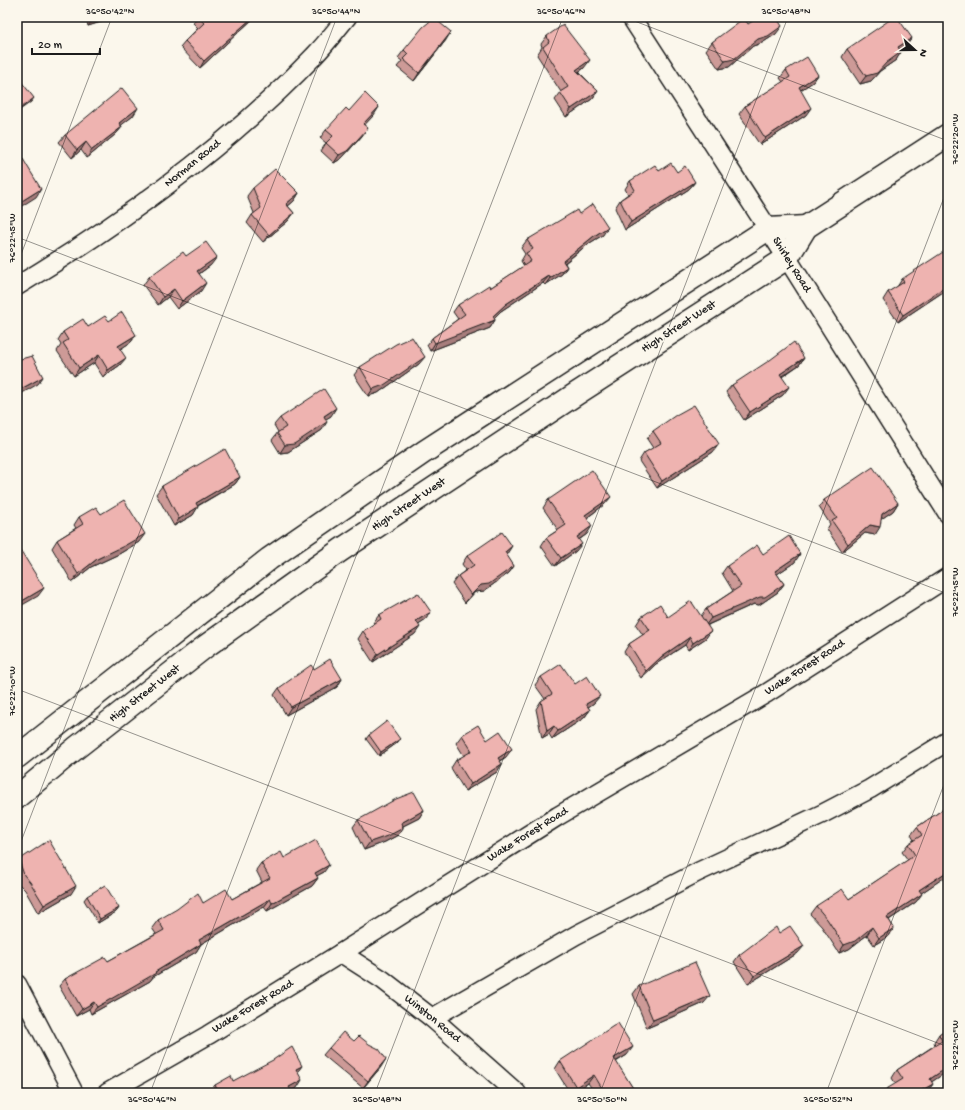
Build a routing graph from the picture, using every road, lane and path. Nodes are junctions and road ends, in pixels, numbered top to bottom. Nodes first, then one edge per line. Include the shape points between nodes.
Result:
1 (347, 17) edge
2 (632, 17) edge
3 (948, 135) edge
4 (806, 227) junction
5 (768, 229) junction
6 (787, 258) junction
7 (17, 286) edge
8 (948, 514) edge
9 (948, 577) edge
10 (948, 741) edge
11 (17, 757) edge
12 (17, 797) edge
13 (341, 953) junction
14 (17, 984) edge
15 (432, 1018) junction
16 (74, 1093) edge
17 (107, 1093) edge
18 (517, 1093) edge

1 - 7 street, Norman Road via 315,55 231,134 144,202 89,241
2 - 5 street, Shirley Road
3 - 4 main road, High Street West
4 - 5 main road, High Street West
4 - 6 main road, High Street West
5 - 6 street, Shirley Road
5 - 11 main road, High Street West via 424,452 276,554
6 - 8 street, Shirley Road
6 - 12 main road, High Street West via 341,550 206,646
9 - 13 street, Wake Forest Road via 767,693 558,816
10 - 15 street via 870,789 698,872 576,935
13 - 15 street, Winston Road via 383,980
13 - 17 street, Wake Forest Road via 208,1035
14 - 16 street
15 - 18 street, Winston Road

